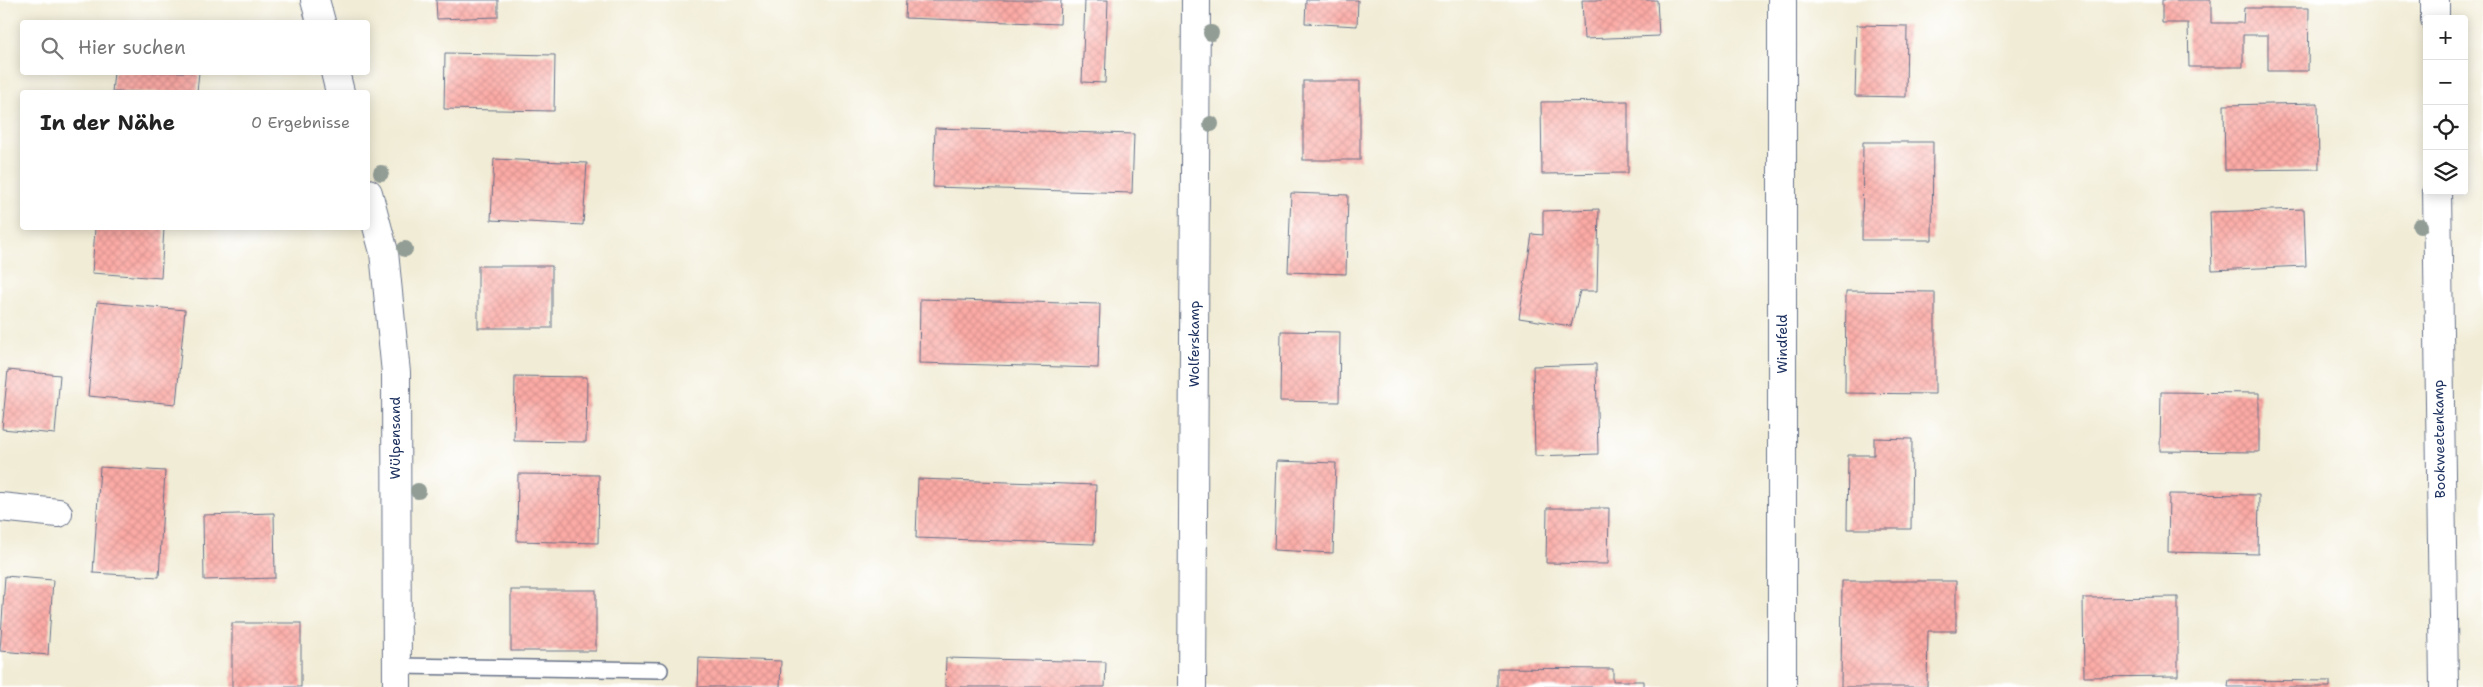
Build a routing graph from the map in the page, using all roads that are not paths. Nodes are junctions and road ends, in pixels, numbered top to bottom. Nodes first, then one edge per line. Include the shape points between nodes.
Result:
1 (314, 0) edge
2 (1196, 0) edge
3 (1782, 0) edge
4 (2435, 0) edge
5 (2435, 15) edge
6 (320, 20) edge
7 (336, 75) edge
8 (340, 90) edge
9 (2437, 195) edge
10 (370, 200) edge
11 (0, 508) edge
12 (58, 513) dead end
13 (660, 670) dead end
14 (397, 677) edge
15 (1192, 687) edge
16 (1782, 687) edge
17 (2444, 687) edge

1 - 6 street
2 - 15 street, Wolferskamp
3 - 16 street, Windfeld
4 - 5 street
7 - 8 street
9 - 17 street, Bookweetenkamp
10 - 14 street, Wülpensand via 384,252 396,373
11 - 12 street
13 - 14 lane

